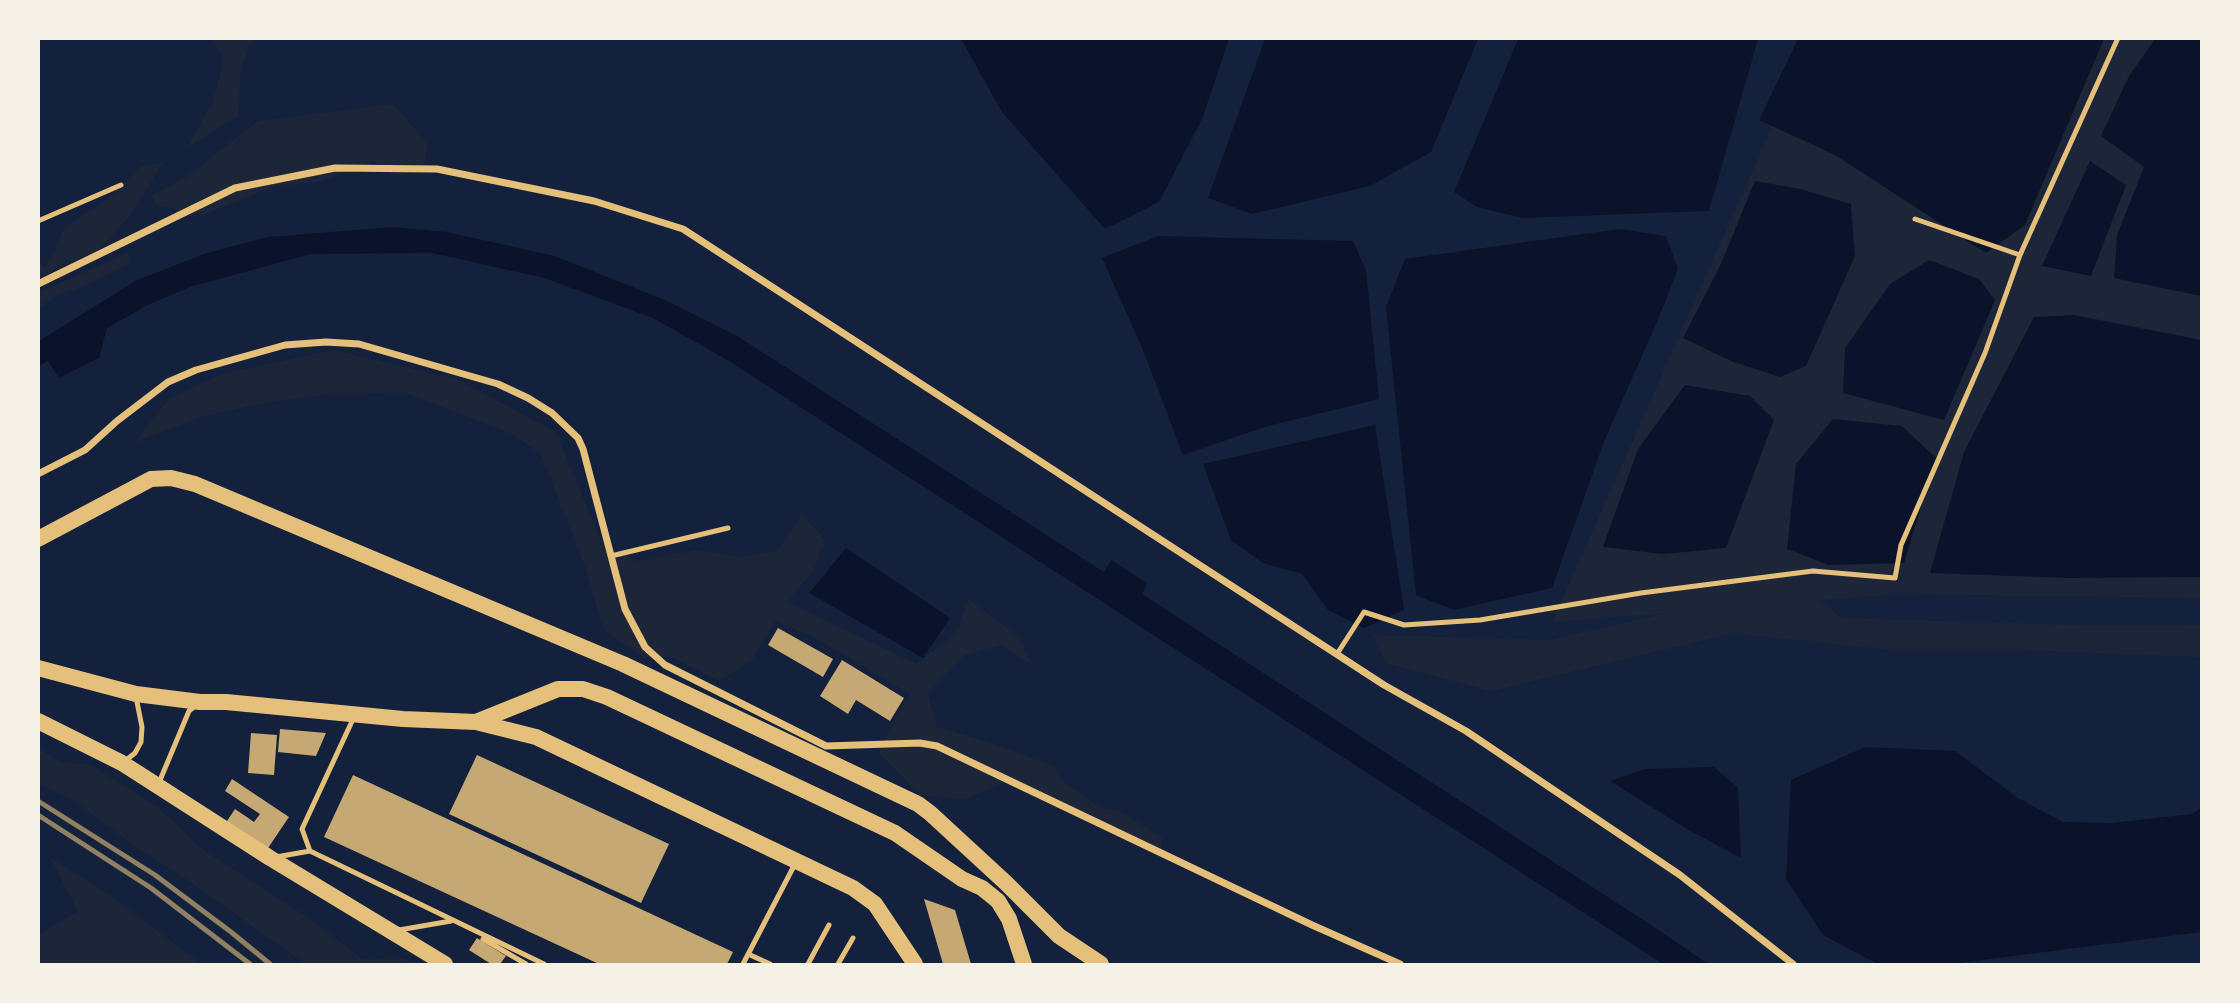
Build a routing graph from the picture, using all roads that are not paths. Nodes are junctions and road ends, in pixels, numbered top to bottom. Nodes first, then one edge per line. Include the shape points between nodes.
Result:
1 (2118, 38) edge
2 (121, 185) dead end
3 (1915, 219) dead end
4 (38, 221) edge
5 (2020, 255) junction
6 (38, 284) edge
7 (38, 474) edge
8 (728, 528) dead end
9 (38, 539) edge
10 (611, 556) junction
11 (1337, 654) junction
12 (38, 668) edge
13 (136, 694) junction
14 (200, 702) junction
15 (355, 714) junction
16 (38, 721) edge
17 (475, 722) junction
18 (122, 763) junction
19 (158, 785) junction
20 (310, 851) junction
21 (270, 858) junction
22 (796, 861) junction
23 (453, 920) junction
24 (830, 925) dead end
25 (391, 932) junction
26 (853, 938) dead end
27 (748, 954) junction
28 (445, 964) edge
29 (526, 964) edge
30 (544, 964) edge
31 (743, 964) edge
32 (771, 964) edge
33 (808, 964) edge
34 (838, 964) edge
35 (915, 964) edge
36 (1024, 964) edge
37 (1101, 964) edge
38 (1400, 964) edge
39 (1793, 964) edge

1 - 5 lane
2 - 4 lane
3 - 5 lane
5 - 11 lane via 1985,354 1901,545 1895,578 1813,571 1479,620 1404,625 1364,612
6 - 11 street via 235,188 335,168 437,169 594,201 683,229
7 - 10 street via 85,450 160,387 195,370 285,345 359,344 498,384 552,412 583,449
8 - 10 lane
9 - 37 main road via 151,479 195,484 623,664 918,804 1059,936
10 - 38 street via 635,631 645,648 665,665 827,746 937,746
11 - 39 street via 1466,731 1680,875
12 - 13 main road
13 - 14 main road
13 - 18 lane via 141,742
14 - 15 main road
14 - 19 lane via 189,711
15 - 17 main road
15 - 20 lane via 302,829
16 - 18 main road
17 - 22 main road via 536,737
17 - 36 main road via 558,690 583,689 607,697 895,833 962,879 982,887 1009,919
18 - 19 main road
19 - 21 main road
20 - 21 lane
20 - 23 lane
21 - 25 main road
22 - 27 lane
22 - 35 main road via 876,904
23 - 25 lane
23 - 29 lane
23 - 30 lane
24 - 33 lane
25 - 28 main road
26 - 34 lane
27 - 31 lane
27 - 32 lane

